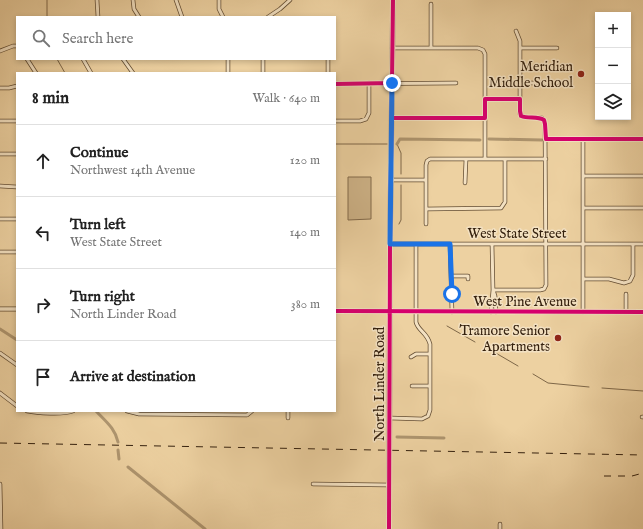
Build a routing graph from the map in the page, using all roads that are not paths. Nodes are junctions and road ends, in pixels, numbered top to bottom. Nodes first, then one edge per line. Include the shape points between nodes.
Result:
1 (97, 0) edge
2 (133, 0) edge
3 (176, 0) edge
4 (219, 0) edge
5 (290, 0) edge
6 (393, 0) edge
7 (432, 4) dead end
8 (98, 16) edge
9 (138, 16) edge
10 (182, 16) edge
11 (223, 16) edge
12 (270, 16) edge
13 (516, 31) dead end
14 (16, 46) edge
15 (392, 48) junction
16 (431, 48) junction
17 (520, 48) junction
18 (557, 48) dead end
19 (0, 51) edge
20 (28, 60) edge
21 (84, 60) edge
22 (124, 60) edge
23 (228, 60) edge
24 (263, 60) edge
25 (328, 60) edge
26 (35, 72) edge
27 (91, 72) edge
28 (132, 72) edge
29 (228, 72) edge
30 (263, 72) edge
31 (328, 72) edge
32 (369, 83) junction
33 (392, 83) junction
34 (456, 83) dead end
35 (520, 83) junction
36 (557, 83) dead end
37 (336, 84) edge
38 (16, 86) edge
39 (0, 88) edge
40 (485, 98) junction
41 (520, 99) junction
42 (392, 118) junction
43 (485, 118) junction
44 (0, 121) edge
45 (16, 121) edge
46 (336, 121) edge
47 (546, 139) junction
48 (583, 139) junction
49 (643, 139) edge
50 (0, 154) edge
51 (16, 154) edge
52 (466, 159) junction
53 (485, 159) junction
54 (505, 159) junction
55 (546, 159) junction
56 (583, 176) junction
57 (643, 176) edge
58 (392, 180) junction
59 (426, 180) junction
60 (466, 183) dead end
61 (0, 186) edge
62 (16, 186) edge
63 (583, 208) junction
64 (643, 208) edge
65 (426, 209) junction
66 (0, 219) edge
67 (16, 219) edge
68 (426, 224) dead end
69 (390, 244) junction
70 (416, 244) junction
71 (450, 244) junction
72 (492, 244) junction
73 (546, 244) junction
74 (583, 244) junction
75 (633, 244) junction
76 (643, 244) edge
77 (0, 252) edge
78 (16, 252) edge
79 (451, 276) junction
80 (468, 279) dead end
81 (583, 279) junction
82 (493, 290) junction
83 (626, 294) dead end
84 (0, 309) edge
85 (16, 309) edge
86 (336, 311) edge
87 (390, 312) junction
88 (416, 312) junction
89 (452, 312) junction
90 (493, 312) junction
91 (583, 312) junction
92 (626, 312) junction
93 (643, 312) edge
94 (0, 353) edge
95 (430, 354) junction
96 (411, 357) dead end
97 (16, 365) edge
98 (412, 386) dead end
99 (430, 386) junction
100 (0, 394) edge
101 (16, 405) edge
102 (59, 412) edge
103 (70, 412) edge
104 (130, 412) edge
105 (208, 412) edge
106 (251, 412) edge
107 (288, 412) edge
108 (163, 413) edge
109 (207, 415) junction
110 (288, 418) dead end
111 (390, 418) junction
112 (0, 484) edge
113 (313, 484) dead end
114 (389, 485) junction
115 (500, 524) dead end
116 (1, 529) edge
117 (389, 529) edge
118 (500, 529) edge

1 - 8 street
2 - 9 street
3 - 10 street
4 - 11 street
5 - 12 street
6 - 15 main road, North Linder Road
7 - 16 street
13 - 17 street
14 - 19 street
15 - 16 street
15 - 33 main road, North Linder Road
16 - 40 street via 483,50
17 - 18 street
17 - 35 street
20 - 26 street
21 - 27 street
22 - 28 street
23 - 29 street
24 - 30 street
25 - 31 street
32 - 33 street
32 - 37 street
32 - 46 street via 369,113 366,119
33 - 34 street
33 - 42 main road, North Linder Road
35 - 36 street
35 - 41 street
38 - 39 street
40 - 41 street
40 - 43 street
41 - 47 street via 521,116 544,120
42 - 43 street
42 - 58 main road, North Linder Road
43 - 53 street
44 - 45 street
47 - 48 street
47 - 55 street
48 - 49 street
48 - 56 street
50 - 51 street
52 - 53 street
52 - 59 street via 430,159 426,165
52 - 60 street
53 - 54 street
54 - 55 street
54 - 65 street via 503,207
55 - 73 street
56 - 57 street
56 - 63 street
58 - 59 street
58 - 69 main road, North Linder Road
59 - 65 street
61 - 62 street
63 - 64 street
63 - 74 street
65 - 68 street
66 - 67 street
69 - 70 street, West State Street
69 - 87 main road, North Linder Road
70 - 71 street, West State Street
70 - 88 street
71 - 72 street, West State Street
71 - 79 street
72 - 73 street, West State Street
72 - 82 street
73 - 74 street, West State Street
73 - 82 street via 544,289
74 - 75 street, West State Street
74 - 81 street
75 - 76 street, West State Street
75 - 81 street via 633,275 630,281 624,283 609,279
77 - 78 street
79 - 80 street via 468,276
79 - 89 street
81 - 91 street
82 - 90 street
83 - 92 street
84 - 85 street
86 - 87 street, West Pine Avenue
87 - 88 street, West Pine Avenue
87 - 111 main road, North Linder Road
88 - 89 street, West Pine Avenue
88 - 95 street via 415,327 429,338
89 - 90 street, West Pine Avenue
90 - 91 street, West Pine Avenue
91 - 92 street, West Pine Avenue
92 - 93 street, West Pine Avenue
94 - 97 street
95 - 96 street via 416,354
95 - 99 street
98 - 99 street
99 - 111 street via 428,416 422,419
100 - 101 street
102 - 103 street
104 - 108 street
105 - 109 street
106 - 109 street via 247,415
107 - 110 street
108 - 109 street
111 - 114 main road, North Linder Road
112 - 116 street
113 - 114 street
114 - 117 main road, North Linder Road
115 - 118 street

